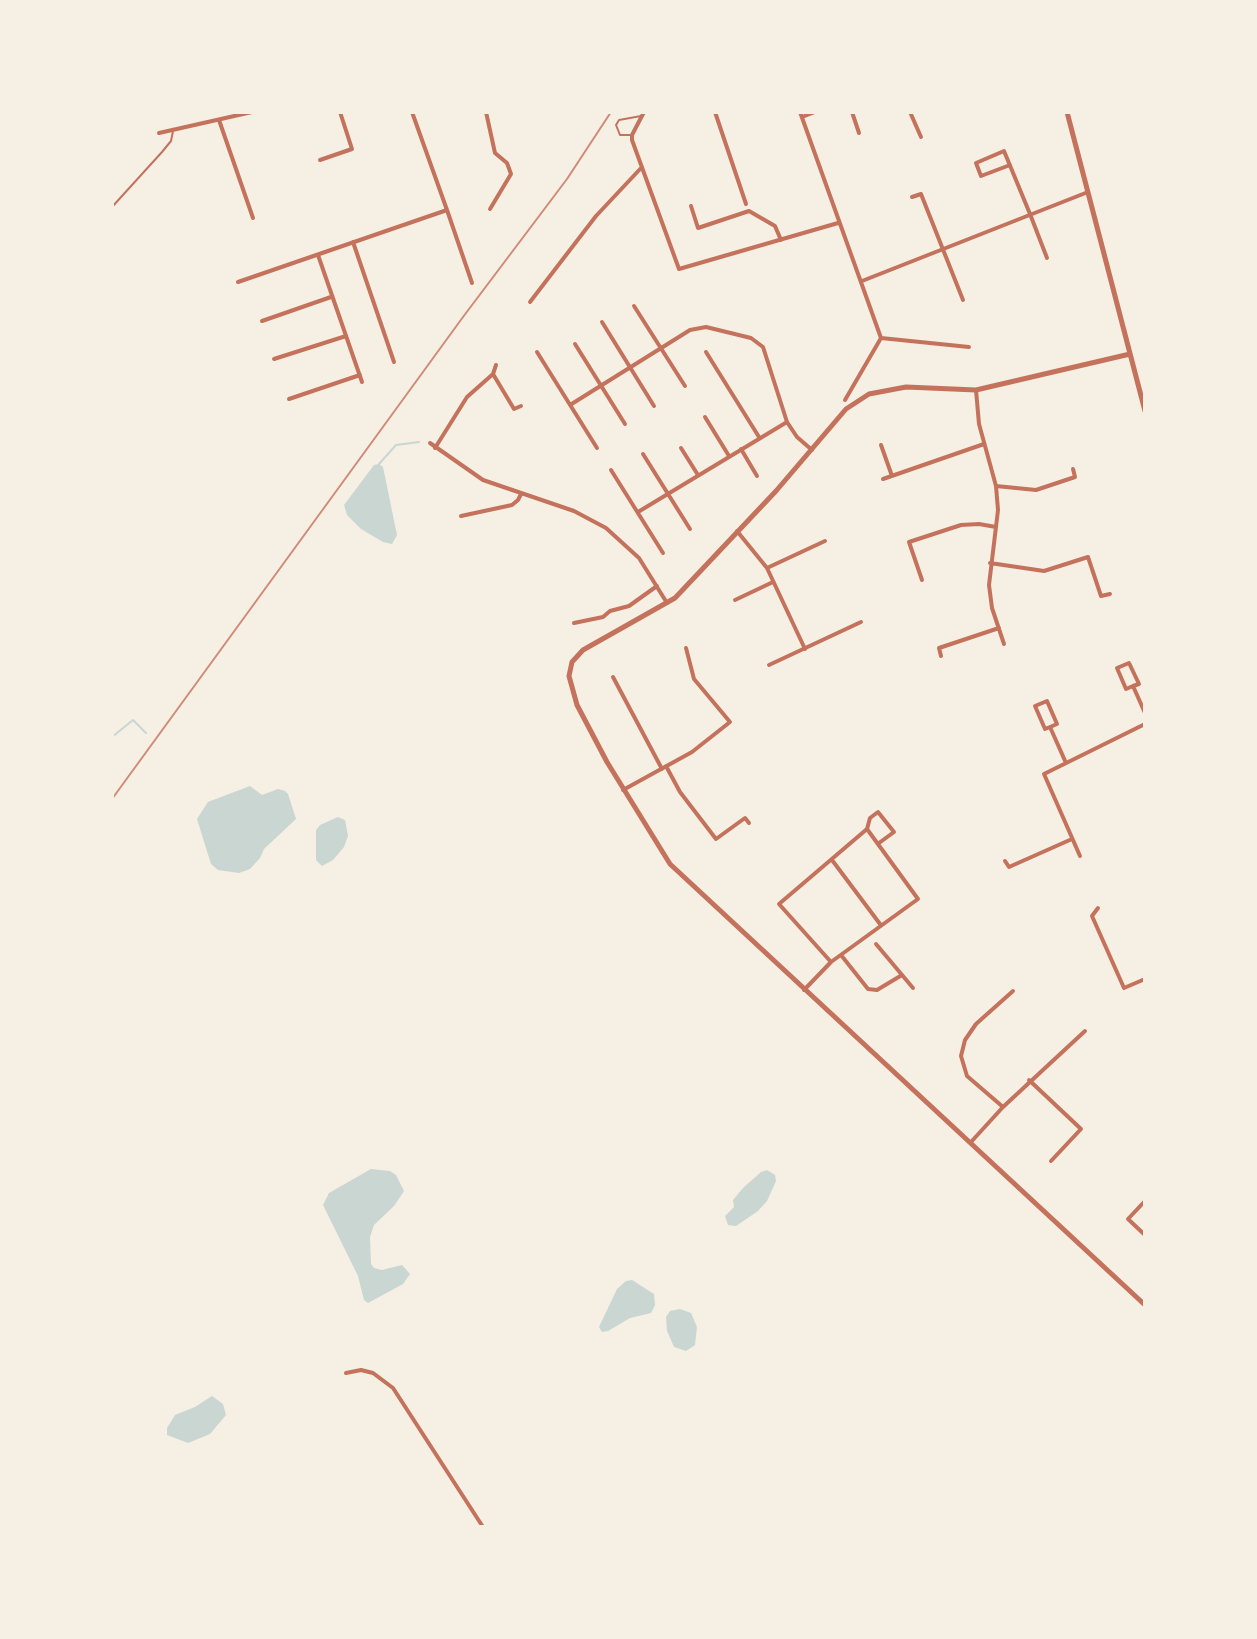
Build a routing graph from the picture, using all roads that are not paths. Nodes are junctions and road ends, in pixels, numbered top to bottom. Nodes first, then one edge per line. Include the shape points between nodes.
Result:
1 (252, 112) edge
2 (340, 112) edge
3 (412, 112) edge
4 (486, 112) edge
5 (715, 112) edge
6 (815, 112) edge
7 (852, 112) edge
8 (910, 112) edge
9 (1067, 112) edge
10 (643, 114) edge
11 (801, 114) edge
12 (219, 120) junction
13 (173, 131) junction
14 (159, 133) dead end
15 (859, 133) dead end
16 (632, 135) junction
17 (921, 137) dead end
18 (320, 160) dead end
19 (1010, 165) junction
20 (642, 167) junction
21 (1088, 192) junction
22 (487, 193) dead end
23 (912, 197) dead end
24 (496, 199) junction
25 (746, 204) dead end
26 (691, 206) dead end
27 (112, 207) edge
28 (490, 209) dead end
29 (447, 210) junction
30 (1030, 214) junction
31 (253, 218) dead end
32 (838, 223) junction
33 (781, 240) junction
34 (353, 242) junction
35 (942, 249) junction
36 (318, 255) junction
37 (1047, 258) dead end
38 (862, 281) junction
39 (238, 282) dead end
40 (472, 283) dead end
41 (333, 297) junction
42 (963, 300) dead end
43 (530, 302) dead end
44 (634, 306) dead end
45 (262, 321) dead end
46 (602, 322) dead end
47 (346, 336) junction
48 (881, 338) junction
49 (575, 344) dead end
50 (969, 347) dead end
51 (661, 348) junction
52 (537, 352) dead end
53 (706, 352) dead end
54 (1130, 354) junction
55 (274, 359) dead end
56 (394, 362) dead end
57 (496, 365) dead end
58 (630, 367) junction
59 (493, 374) junction
60 (360, 375) junction
61 (362, 382) dead end
62 (601, 386) junction
63 (685, 386) dead end
64 (976, 390) junction
65 (289, 399) dead end
66 (845, 400) dead end
67 (570, 405) junction
68 (521, 406) dead end
69 (654, 406) dead end
70 (1145, 411) edge
71 (705, 417) dead end
72 (787, 422) junction
73 (625, 424) dead end
74 (759, 437) junction
75 (430, 443) dead end
76 (984, 444) junction
77 (881, 445) dead end
78 (435, 448) junction
79 (597, 448) dead end
80 (681, 448) dead end
81 (741, 449) junction
82 (812, 450) junction
83 (643, 454) dead end
84 (729, 456) junction
85 (1073, 469) dead end
86 (611, 470) dead end
87 (698, 475) junction
88 (757, 476) dead end
89 (892, 476) junction
90 (883, 479) dead end
91 (996, 486) junction
92 (521, 494) junction
93 (668, 494) junction
94 (638, 512) junction
95 (461, 516) dead end
96 (996, 527) junction
97 (690, 529) dead end
98 (737, 531) junction
99 (825, 541) dead end
100 (663, 553) dead end
101 (990, 563) junction
102 (767, 568) junction
103 (922, 580) dead end
104 (773, 582) junction
105 (657, 586) junction
106 (1110, 594) dead end
107 (735, 600) dead end
108 (667, 603) junction
109 (861, 622) dead end
110 (574, 623) dead end
111 (999, 628) junction
112 (1004, 644) dead end
113 (686, 648) dead end
114 (805, 649) junction
115 (941, 656) dead end
116 (769, 665) dead end
117 (613, 677) dead end
118 (1133, 686) junction
119 (1145, 713) edge
120 (1145, 724) edge
121 (1050, 727) junction
122 (1066, 763) junction
123 (664, 768) junction
124 (623, 790) junction
125 (749, 823) dead end
126 (867, 829) junction
127 (1072, 839) junction
128 (879, 844) junction
129 (1080, 856) dead end
130 (832, 860) junction
131 (1005, 861) dead end
132 (1098, 908) dead end
133 (880, 924) junction
134 (876, 944) dead end
135 (841, 955) junction
136 (831, 962) junction
137 (902, 975) junction
138 (1145, 979) edge
139 (913, 988) dead end
140 (804, 990) junction
141 (1013, 991) dead end
142 (1085, 1031) dead end
143 (1029, 1080) junction
144 (1003, 1107) junction
145 (970, 1144) junction
146 (1051, 1161) dead end
147 (1145, 1201) edge
148 (1145, 1235) edge
149 (1145, 1305) edge
150 (346, 1373) dead end
151 (483, 1527) edge

1 - 12 street
2 - 18 street via 352,149
3 - 29 street
4 - 24 street via 495,153 511,174
5 - 25 street
6 - 11 street
7 - 15 street
8 - 17 street
9 - 21 street
10 - 16 street
10 - 16 lane via 617,122 620,135
11 - 32 street
12 - 13 street
12 - 31 street
13 - 14 street
13 - 27 lane via 171,141
16 - 20 street
19 - 19 street via 981,176 976,163 1004,151
19 - 30 street
20 - 33 street via 679,269
20 - 43 street via 596,216
21 - 30 street
21 - 54 street
22 - 24 street
23 - 35 street via 921,194
24 - 28 street
26 - 33 street via 698,228 749,211 775,226
29 - 34 street
29 - 40 street
30 - 35 street
30 - 37 street
32 - 33 street
32 - 38 street
34 - 36 street
34 - 56 street
35 - 38 street
35 - 42 street
36 - 39 street
36 - 41 street
38 - 48 street
41 - 45 street
41 - 47 street
44 - 51 street
46 - 58 street
47 - 55 street
47 - 60 street
48 - 50 street
48 - 66 street
49 - 62 street
51 - 58 street
51 - 63 street
51 - 72 street via 706,327 757,341 767,354
52 - 67 street
53 - 74 street
54 - 64 street
54 - 70 street
57 - 59 street
58 - 62 street
58 - 69 street
59 - 68 street via 514,409
59 - 78 street via 467,397
60 - 61 street
60 - 65 street
62 - 67 street
62 - 73 street
64 - 76 street
64 - 82 street via 906,387 869,394 846,409
67 - 79 street
71 - 84 street
72 - 74 street
72 - 82 street
74 - 81 street
75 - 78 street
76 - 89 street
76 - 91 street
77 - 89 street
78 - 92 street via 483,480
80 - 87 street
81 - 84 street
81 - 88 street
82 - 98 street
83 - 93 street
84 - 87 street
85 - 91 street via 1075,477 1036,490
86 - 94 street
87 - 93 street
89 - 90 street
91 - 96 street
92 - 95 street via 512,505
92 - 105 street via 606,528 639,558
93 - 94 street
93 - 97 street
94 - 100 street
96 - 101 street
96 - 103 street via 969,523 909,542
98 - 102 street
98 - 108 street
99 - 102 street
101 - 106 street via 1044,571 1088,557 1101,596
101 - 111 street via 990,596
102 - 104 street
104 - 107 street
104 - 114 street
105 - 108 street
105 - 110 street via 629,606
108 - 124 street via 591,644 569,669 577,705
109 - 114 street
111 - 112 street
111 - 115 street via 939,648
113 - 123 street via 694,679 730,722
114 - 116 street
117 - 123 street
118 - 118 street via 1139,684 1129,663 1117,668 1126,689
118 - 119 street
120 - 122 street
121 - 121 street via 1057,724 1047,701 1035,706 1045,729
121 - 122 street
122 - 127 street via 1044,774
123 - 124 street
123 - 125 street via 716,839 745,818
124 - 140 street via 670,864
126 - 128 street
126 - 128 street via 878,812 894,832
126 - 130 street
127 - 129 street
127 - 131 street via 1009,867
128 - 133 street via 918,899
130 - 133 street
130 - 136 street via 779,904
132 - 138 street via 1092,916 1124,988
133 - 135 street
134 - 137 street
135 - 136 street
135 - 137 street via 868,989 877,990
136 - 140 street
137 - 139 street
140 - 145 street
141 - 144 street via 976,1024 961,1056 967,1076
142 - 143 street
143 - 144 street
143 - 146 street via 1081,1129
144 - 145 street
145 - 149 street
147 - 148 street via 1128,1219
150 - 151 street via 373,1373 393,1388

